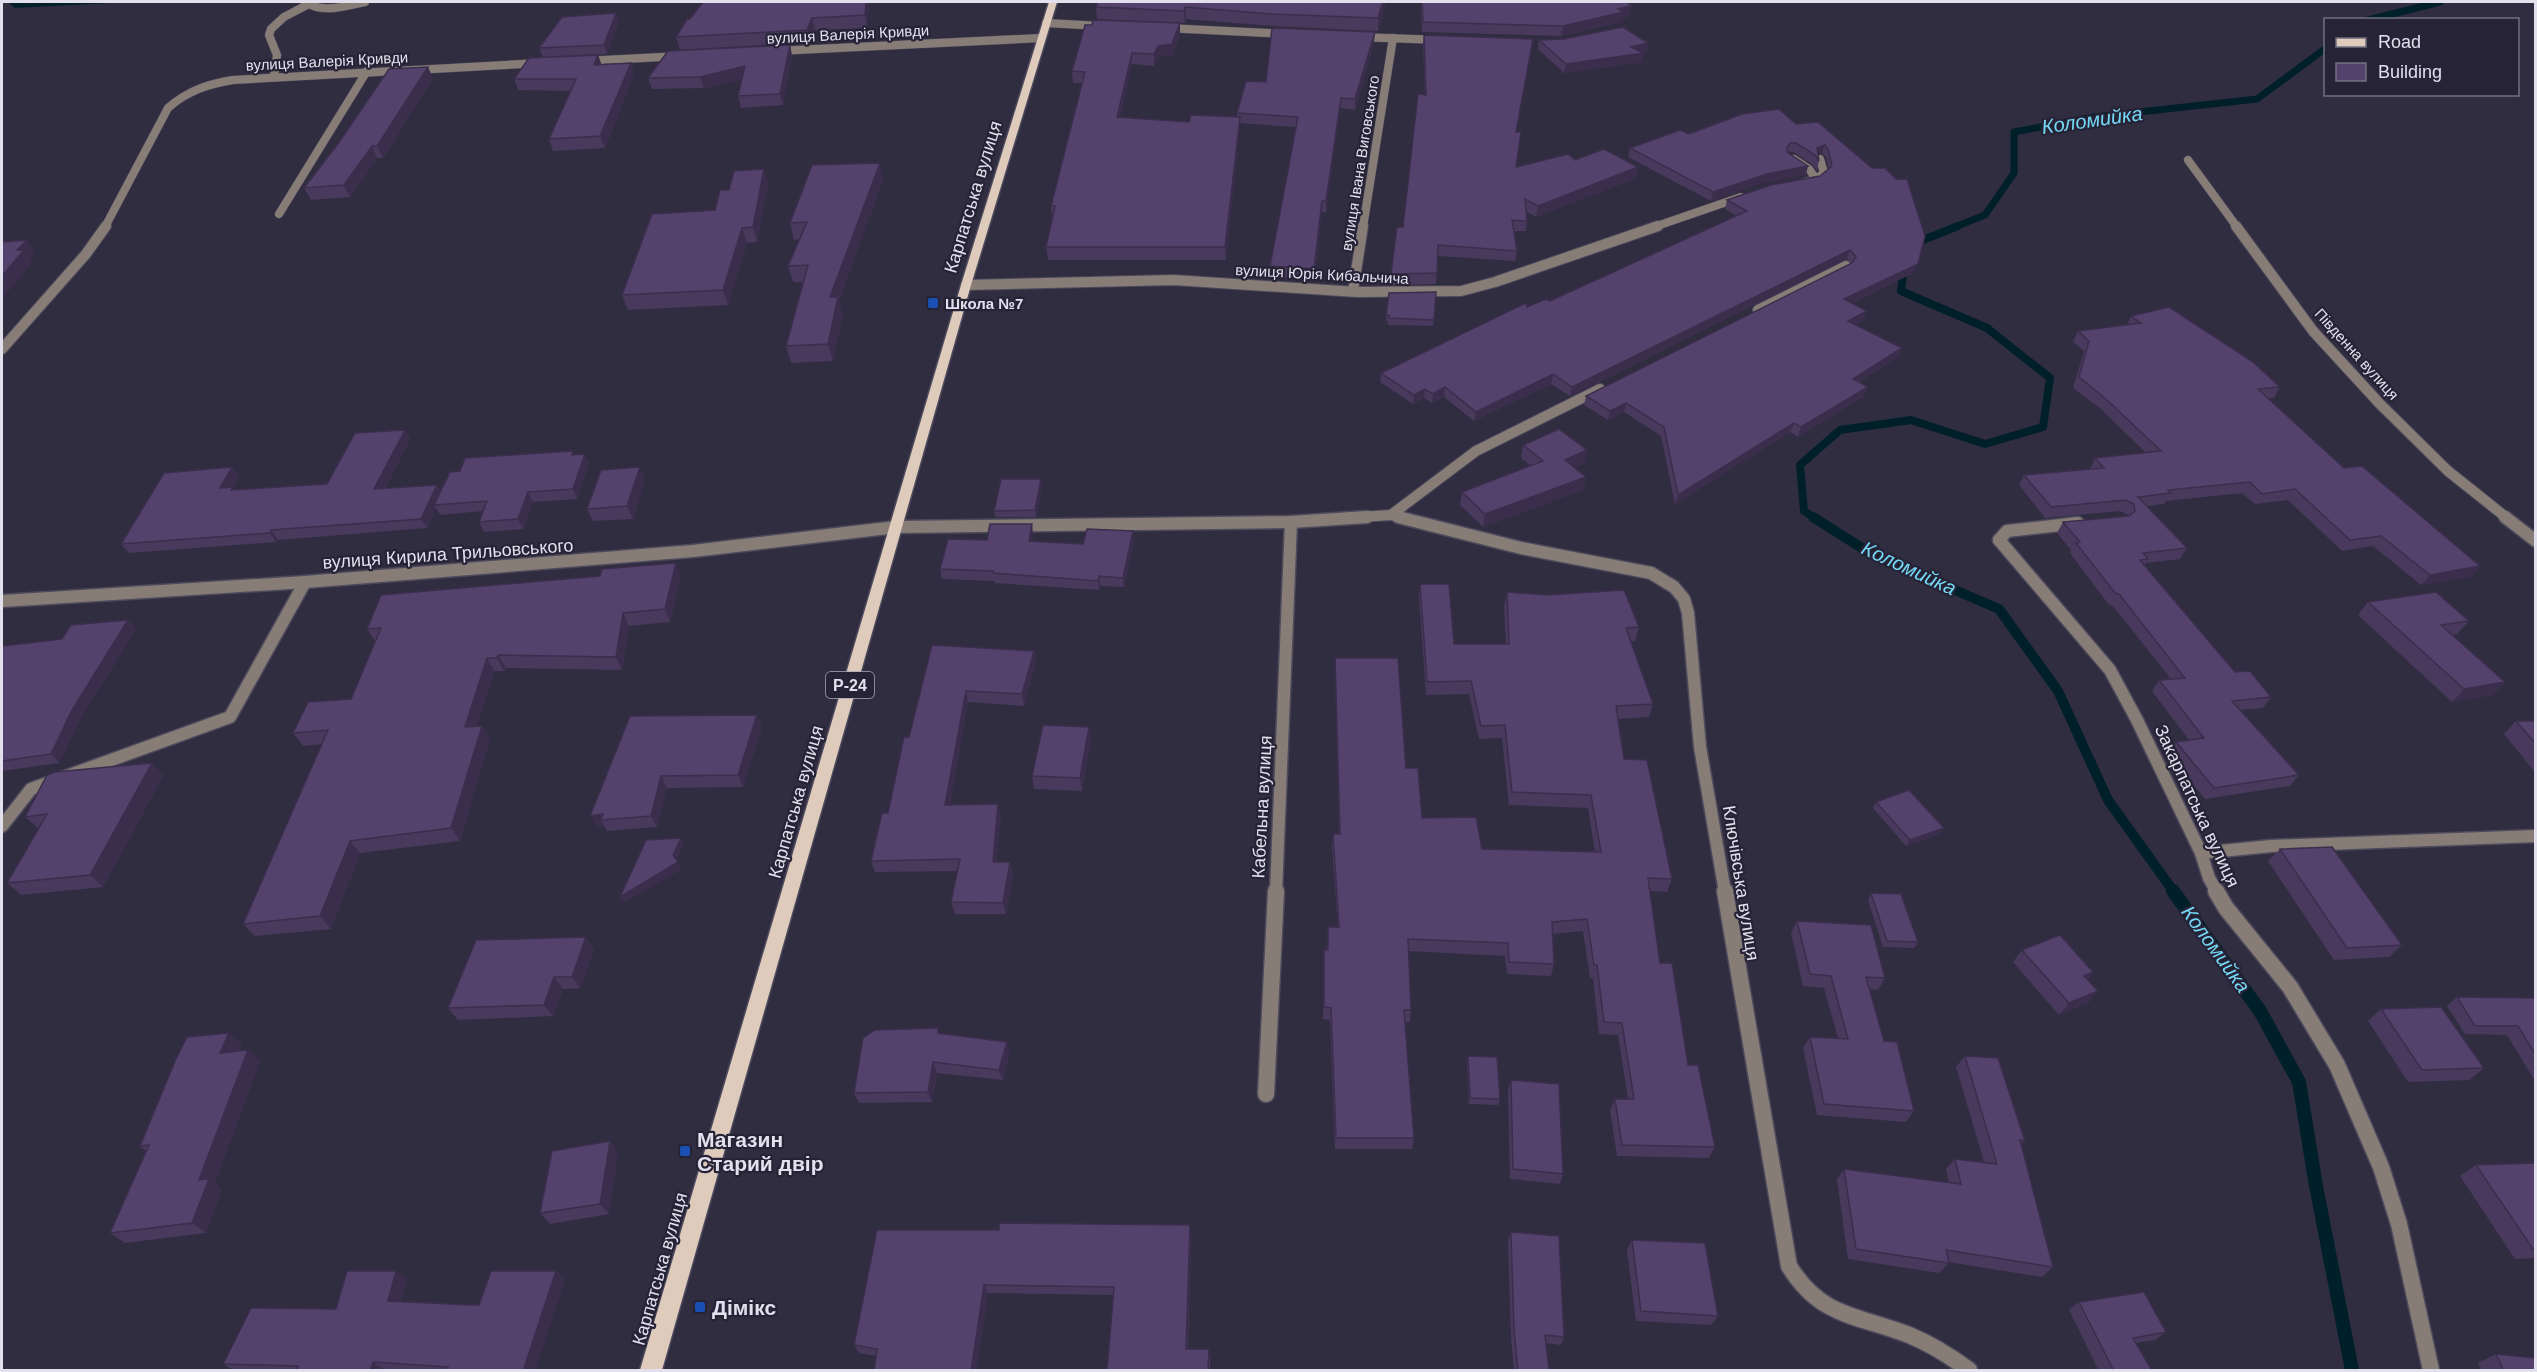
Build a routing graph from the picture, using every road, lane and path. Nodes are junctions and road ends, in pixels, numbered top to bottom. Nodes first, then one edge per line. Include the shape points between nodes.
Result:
1 (365, 2) edge
2 (1053, 2) edge
3 (306, 3) edge
4 (1115, 26) edge
5 (1161, 28) edge
6 (1044, 31) junction
7 (1300, 34) edge
8 (1347, 36) edge
9 (1393, 38) junction
10 (1452, 40) edge
11 (769, 51) edge
12 (687, 56) edge
13 (580, 61) edge
14 (545, 63) edge
15 (367, 71) junction
16 (274, 76) junction
17 (1790, 157) edge
18 (1820, 159) edge
19 (2188, 160) dead end
20 (1816, 179) junction
21 (1799, 183) edge
22 (1746, 195) edge
23 (279, 214) dead end
24 (1846, 266) edge
25 (966, 285) junction
26 (1353, 291) junction
27 (1751, 314) edge
28 (2, 349) edge
29 (1613, 382) edge
30 (1391, 515) junction
31 (1290, 522) junction
32 (2088, 522) edge
33 (896, 528) junction
34 (2535, 541) edge
35 (305, 582) junction
36 (2, 601) edge
37 (2, 826) edge
38 (2535, 836) edge
39 (2201, 853) junction
40 (1266, 1094) dead end
41 (651, 1371) edge
42 (1969, 1371) edge
43 (2431, 1371) edge

1 - 3 street via 326,9
2 - 6 main road, Карпатська вулиця / Р-24
3 - 16 street via 269,30 279,58
4 - 6 street, вулиця Валерія Кривди
5 - 7 street
6 - 11 street, вулиця Валерія Кривди
6 - 25 main road, Карпатська вулиця / Р-24
8 - 9 street
9 - 10 street
9 - 26 street, вулиця Івана Виговського
12 - 13 street
14 - 15 street, вулиця Валерія Кривди
15 - 16 street, вулиця Валерія Кривди
15 - 23 street
16 - 28 street, вулиця Валерія Кривди via 207,85 168,108 107,225
17 - 20 street via 1809,169
18 - 20 street via 1824,172
19 - 34 street, Південна вулиця via 2313,331 2448,471
20 - 21 street
22 - 26 street, вулиця Юрія Кибальчича via 1475,288 1430,293
24 - 27 street
25 - 26 street, вулиця Юрія Кибальчича via 1174,280
25 - 33 main road, Карпатська вулиця / Р-24
29 - 30 street via 1476,451
30 - 31 street, вулиця Кирила Трильовського
30 - 42 street, Ключівська вулиця via 1521,548 1642,570 1660,576 1680,593 1688,613 1700,747 1789,1266 1795,1279 1832,1310 1925,1341
31 - 33 street, вулиця Кирила Трильовського
31 - 40 street, Кабельна вулиця
32 - 39 street, Закарпатська вулиця via 2007,531 1999,540 2110,670
33 - 35 street, вулиця Кирила Трильовського via 693,551
33 - 41 main road, Карпатська вулиця / Р-24
35 - 36 street, вулиця Кирила Трильовського
35 - 37 street via 230,717 31,789
38 - 39 street via 2271,846
39 - 43 street, Закарпатська вулиця via 2209,878 2226,908 2290,987 2337,1065 2380,1167 2399,1224

